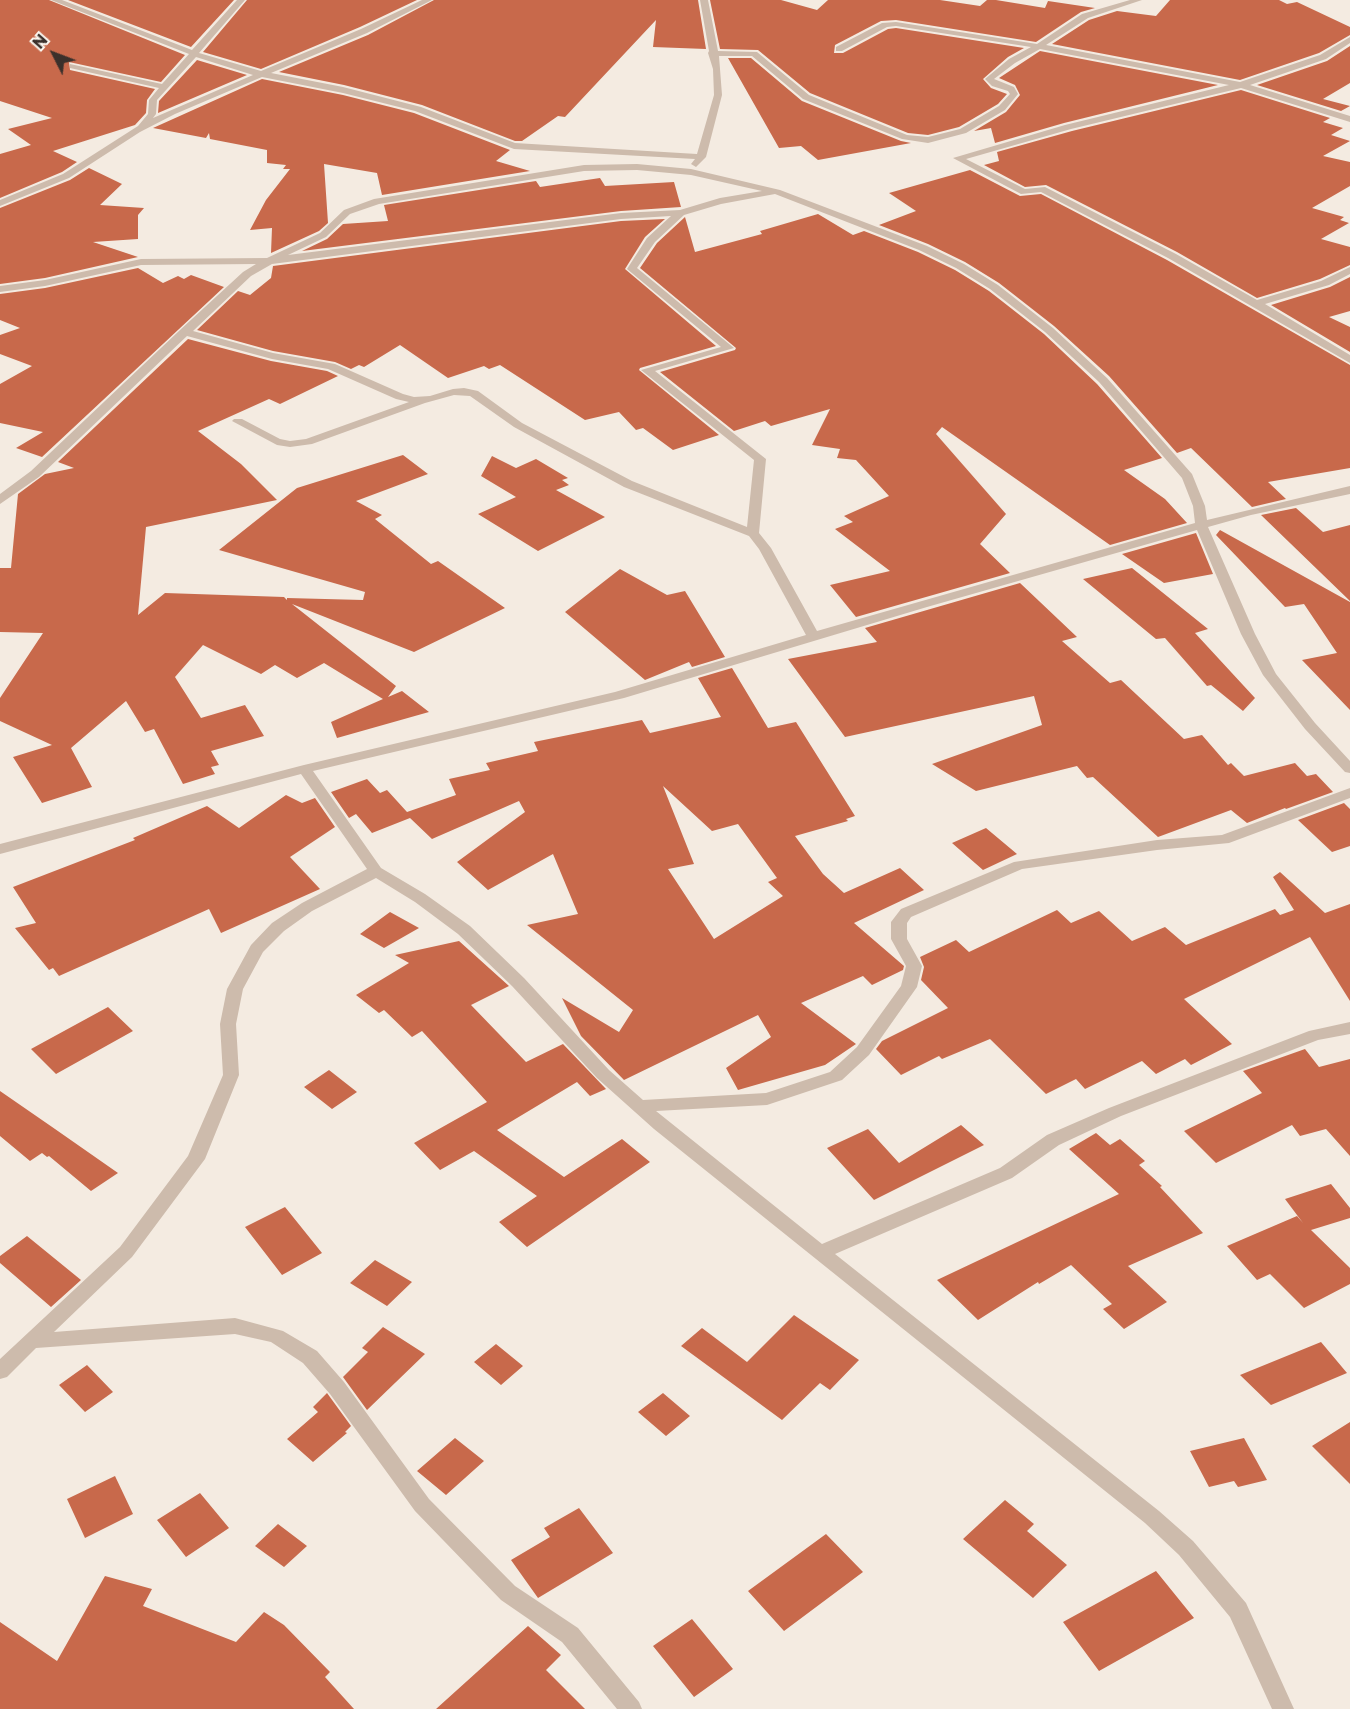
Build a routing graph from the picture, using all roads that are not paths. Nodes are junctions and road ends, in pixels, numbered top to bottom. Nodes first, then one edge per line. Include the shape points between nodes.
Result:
1 (55, 0) edge
2 (241, 0) edge
3 (428, 0) edge
4 (704, 0) edge
5 (1138, 0) edge
6 (1350, 39) edge
7 (1038, 47) junction
8 (839, 49) dead end
9 (712, 52) junction
10 (195, 54) junction
11 (73, 66) dead end
12 (260, 74) junction
13 (1241, 86) junction
14 (164, 87) junction
15 (1350, 119) edge
16 (137, 130) junction
17 (701, 157) junction
18 (691, 172) junction
19 (777, 192) junction
20 (0, 203) edge
21 (681, 213) junction
22 (269, 261) junction
23 (1350, 270) edge
24 (0, 289) edge
25 (1257, 303) junction
26 (184, 332) junction
27 (1350, 360) edge
28 (431, 399) junction
29 (238, 421) dead end
30 (1350, 490) edge
31 (0, 500) edge
32 (1202, 527) junction
33 (753, 533) junction
34 (814, 637) junction
35 (304, 769) junction
36 (1350, 769) edge
37 (1350, 793) edge
38 (0, 849) edge
39 (376, 871) junction
40 (1350, 1028) edge
41 (639, 1106) junction
42 (820, 1253) junction
43 (32, 1341) junction
44 (0, 1371) edge
45 (631, 1709) edge
46 (1283, 1709) edge

1 - 10 street
2 - 10 street
3 - 12 street
4 - 9 street
5 - 7 street via 1085,16
6 - 13 street via 1323,57
7 - 8 street via 891,24
7 - 9 street via 989,79 1014,94 1002,108 963,131 928,140 905,137 806,97 754,54
7 - 13 street
9 - 17 street via 718,95
10 - 12 street
10 - 14 street
11 - 14 street
12 - 16 street
12 - 17 street via 417,109 514,146
13 - 15 street
13 - 25 street via 958,158 1024,192 1042,189
14 - 16 street via 151,103 150,117
16 - 20 street via 66,176
17 - 18 street
18 - 19 street
18 - 22 street via 638,167 584,168 377,201 347,212 323,235
19 - 21 street via 720,201
19 - 32 street via 960,266 1049,330 1102,380 1188,477
21 - 22 street via 621,216
21 - 33 street via 651,240 632,269 729,348 647,370 760,459
22 - 24 street via 141,262
22 - 26 street via 247,274
23 - 25 street via 1325,283
25 - 27 street
26 - 28 street via 273,356 331,366 400,398
26 - 31 street via 35,474
28 - 29 street via 308,442 277,442
28 - 33 street via 453,392 474,393 518,425 628,484
30 - 32 street via 1281,504
32 - 34 street
32 - 36 street via 1270,675
33 - 34 street
34 - 35 street via 619,695
35 - 38 street
35 - 39 street
37 - 41 street via 1224,840 1019,864 906,913 899,922 899,939 914,966 909,987 863,1051 836,1076 767,1099
39 - 41 street via 464,930
39 - 43 street via 308,907 278,927 258,949 235,988 228,1024 231,1075 196,1159 126,1252
40 - 42 street via 1315,1035 1115,1112 1053,1140 1006,1173
41 - 42 street
42 - 46 street via 1186,1548 1238,1611
43 - 44 street
43 - 45 street via 235,1326 276,1336 310,1357 422,1504 508,1593 570,1635

